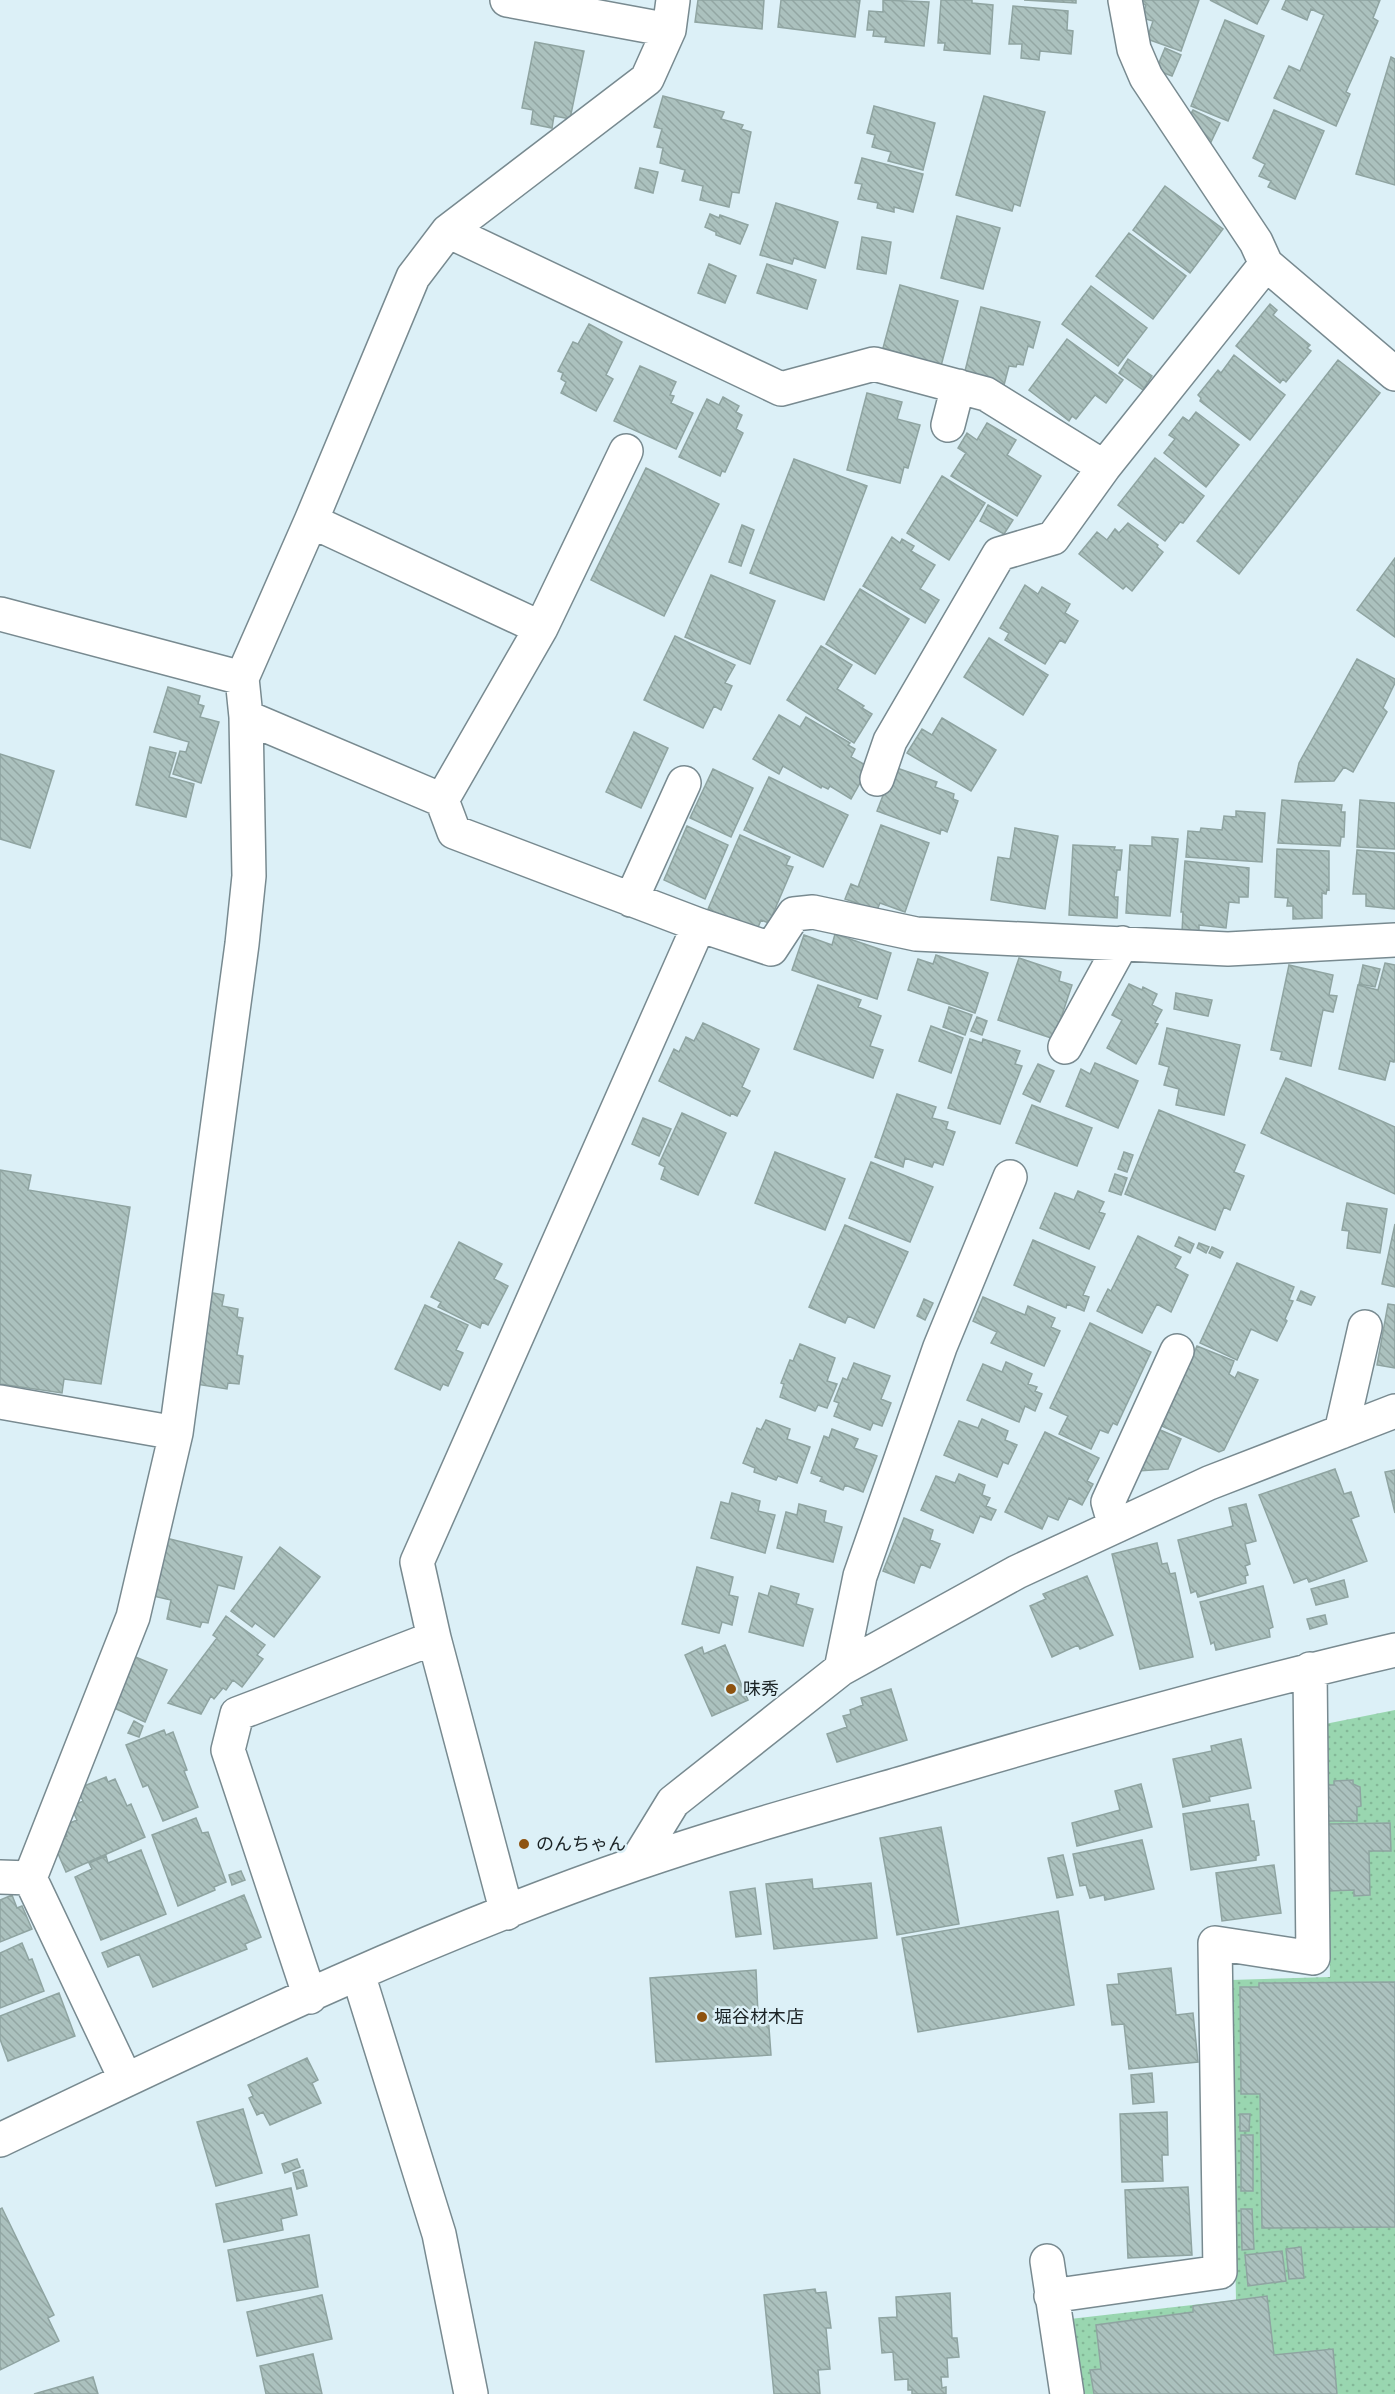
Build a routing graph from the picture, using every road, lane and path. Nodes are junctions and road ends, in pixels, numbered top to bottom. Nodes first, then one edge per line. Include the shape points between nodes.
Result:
1 (507, 0) edge
2 (1125, 0) edge
3 (671, 15) edge
4 (448, 231) junction
5 (1266, 264) junction
6 (1395, 374) edge
7 (958, 386) junction
8 (948, 425) dead end
9 (626, 451) dead end
10 (1104, 467) junction
11 (311, 521) junction
12 (0, 614) edge
13 (542, 628) junction
14 (242, 678) junction
15 (246, 717) junction
16 (877, 779) dead end
17 (684, 783) dead end
18 (442, 800) junction
19 (631, 900) junction
20 (699, 925) junction
21 (1395, 940) edge
22 (1122, 943) junction
23 (1065, 1047) dead end
24 (1010, 1177) dead end
25 (1365, 1327) dead end
26 (1177, 1351) dead end
27 (0, 1402) edge
28 (1395, 1412) edge
29 (1341, 1432) junction
30 (176, 1433) junction
31 (1115, 1526) junction
32 (434, 1638) junction
33 (1395, 1650) edge
34 (841, 1669) junction
35 (1310, 1670) junction
36 (635, 1864) junction
37 (15, 1877) edge
38 (507, 1913) junction
39 (358, 1974) junction
40 (310, 1997) junction
41 (126, 2080) junction
42 (0, 2140) edge
43 (1047, 2261) dead end
44 (1051, 2296) junction
45 (471, 2394) edge
46 (1067, 2394) edge

1 - 3 street
2 - 5 street via 1134,49 1146,77 1256,242
3 - 4 street via 647,79
4 - 7 street via 782,389 874,364
4 - 11 street via 413,277
5 - 6 street
5 - 10 street
7 - 8 street
7 - 10 street via 986,394
9 - 13 street
10 - 16 street via 1053,538 1054,550 999,554 936,684 890,741
11 - 13 street
11 - 14 street
12 - 14 street
13 - 18 street
14 - 15 street
15 - 18 street
15 - 30 street via 249,876
17 - 19 street
18 - 19 street via 454,832
19 - 20 street
20 - 22 street via 771,949 794,914 813,912 916,934
20 - 32 street via 417,1562
21 - 22 street via 1228,949
22 - 23 street
24 - 34 street via 940,1347 863,1565
25 - 29 street
26 - 31 street via 1108,1502
27 - 30 street
28 - 29 street
29 - 31 street via 1209,1483
30 - 37 street via 133,1617
31 - 34 street via 1017,1572
32 - 38 street
32 - 40 street via 237,1714 228,1750
33 - 35 street
34 - 36 street via 673,1802
35 - 36 street via 1078,1731
35 - 44 street via 1313,1958 1215,1943 1220,2272
36 - 38 street
37 - 41 street
38 - 39 street
39 - 40 street
39 - 45 street via 439,2234
40 - 41 street
41 - 42 street
43 - 44 street
44 - 46 street

